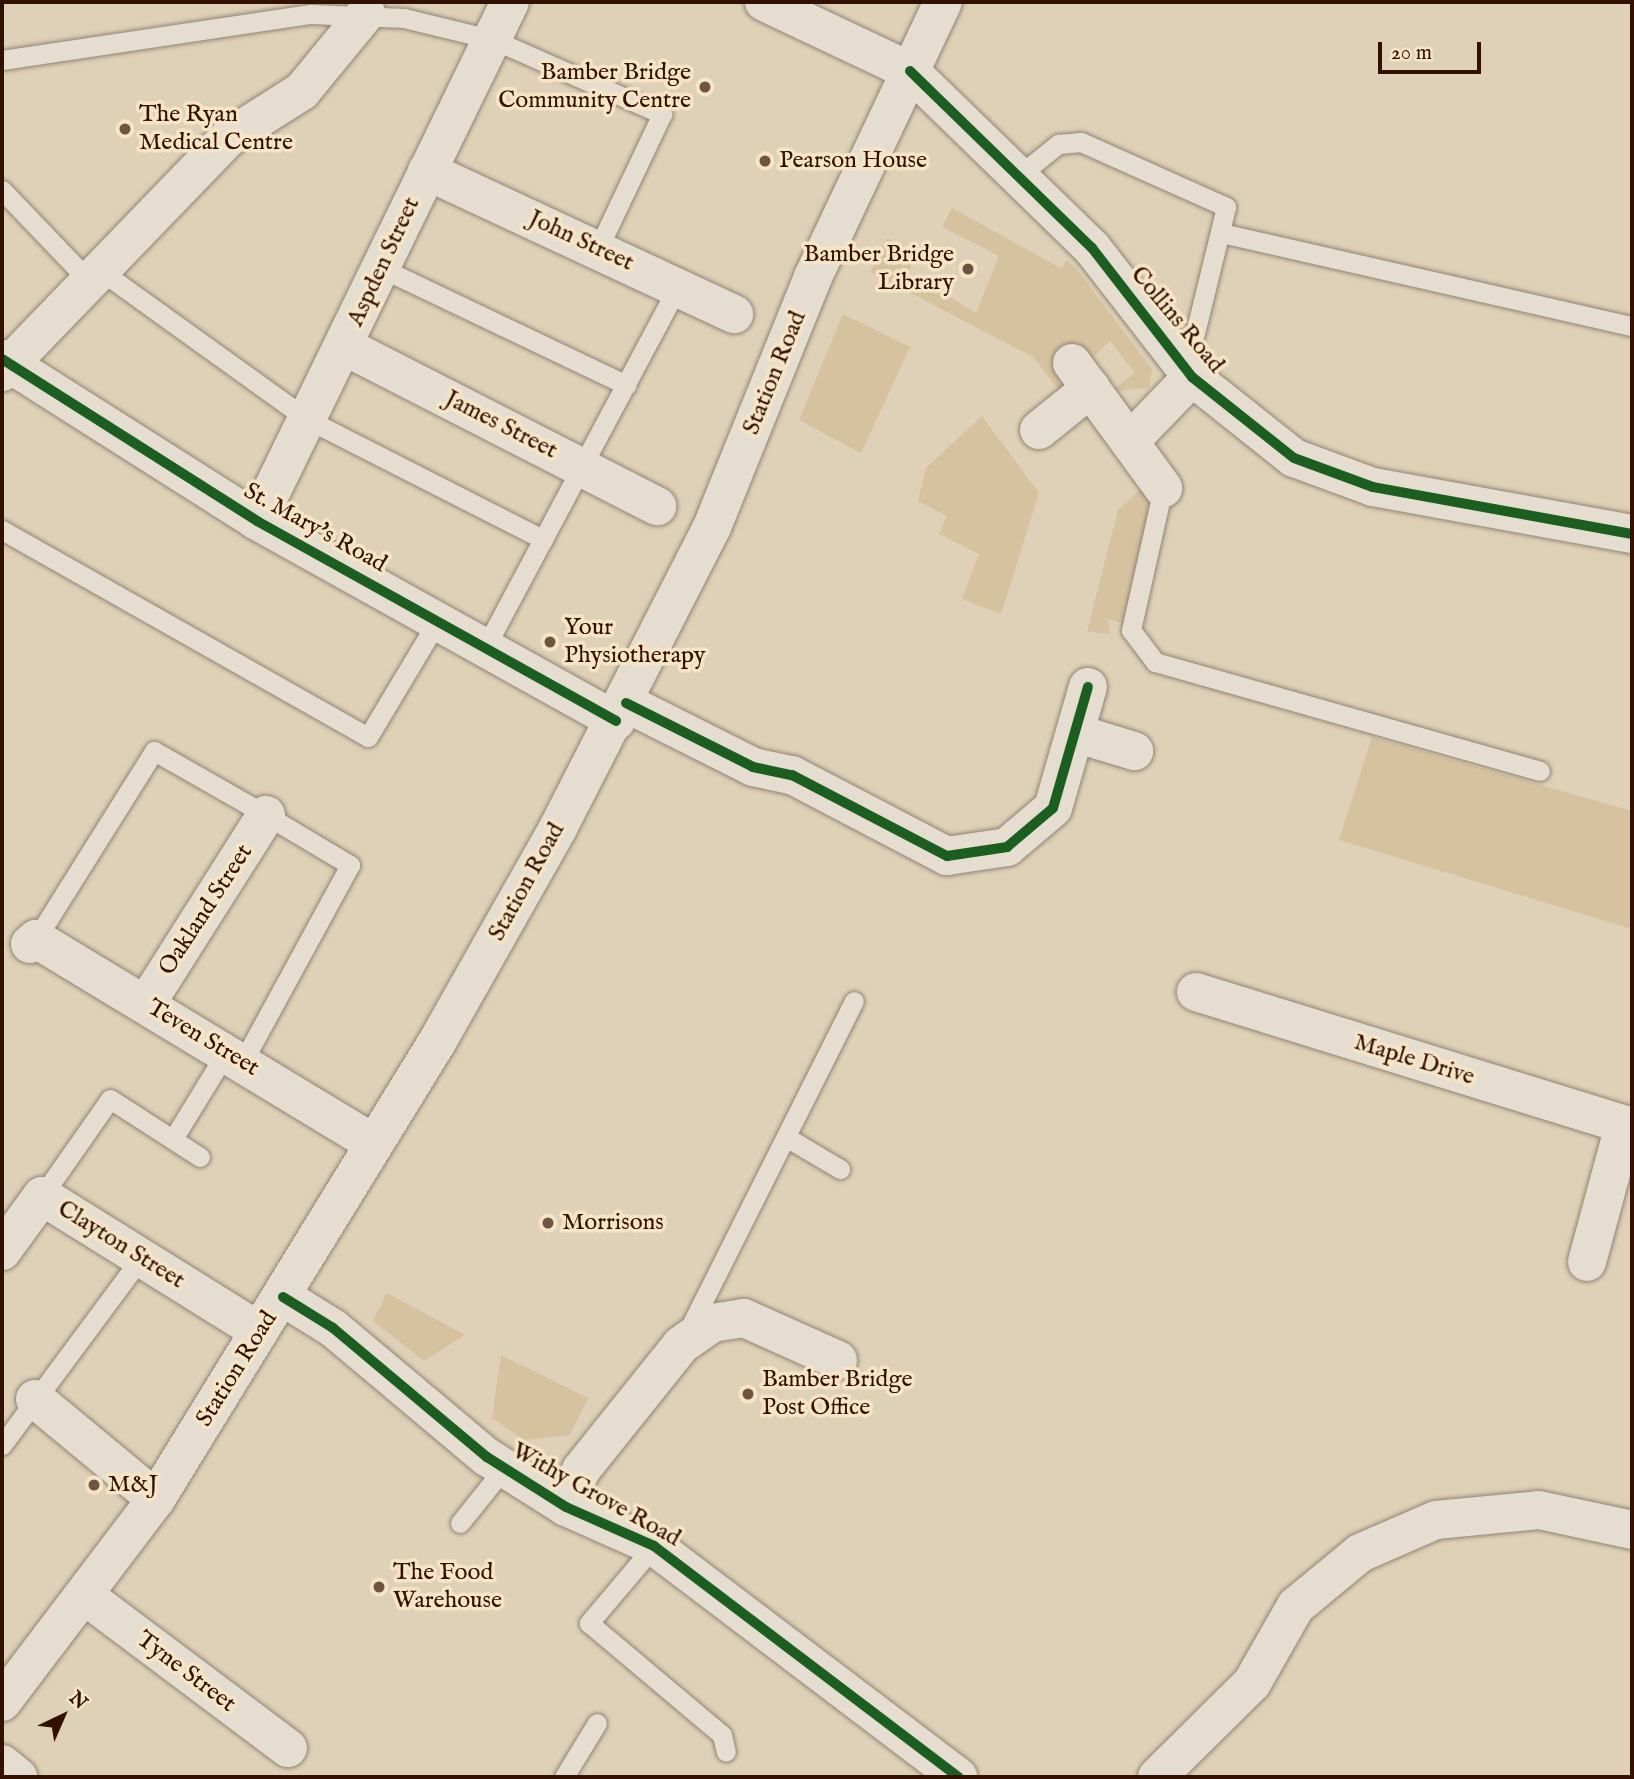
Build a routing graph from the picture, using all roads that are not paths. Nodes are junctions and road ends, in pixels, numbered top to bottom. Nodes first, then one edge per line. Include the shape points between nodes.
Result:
1 (510, 2) edge
2 (764, 2) edge
3 (943, 2) edge
4 (366, 13) junction
5 (494, 40) junction
6 (2, 60) edge
7 (910, 71) junction
8 (427, 171) junction
9 (1017, 177) junction
10 (2, 191) edge
11 (1222, 233) junction
12 (598, 249) junction
13 (381, 268) junction
14 (95, 276) junction
15 (678, 287) junction
16 (734, 314) dead end
17 (1632, 326) edge
18 (344, 346) junction
19 (4, 365) edge
20 (1186, 369) junction
21 (626, 384) junction
22 (307, 419) junction
23 (1039, 430) dead end
24 (1131, 440) junction
25 (582, 466) junction
26 (1163, 488) joint
27 (657, 506) dead end
28 (257, 521) junction
29 (2, 530) edge
30 (1632, 534) edge
31 (542, 539) junction
32 (438, 620) junction
33 (486, 646) junction
34 (1088, 687) dead end
35 (621, 712) junction
36 (1075, 733) junction
37 (1134, 751) dead end
38 (1540, 771) dead end
39 (266, 816) junction
40 (33, 942) joint
41 (1196, 992) dead end
42 (854, 1001) dead end
43 (146, 1004) junction
44 (235, 1056) junction
45 (1628, 1127) edge
46 (786, 1137) junction
47 (173, 1139) junction
48 (374, 1144) junction
49 (200, 1157) dead end
50 (840, 1169) dead end
51 (41, 1196) junction
52 (2, 1251) edge
53 (141, 1258) junction
54 (1587, 1262) dead end
55 (283, 1297) junction
56 (259, 1331) junction
57 (693, 1337) junction
58 (838, 1360) dead end
59 (35, 1399) junction
60 (2, 1445) edge
61 (504, 1468) junction
62 (156, 1499) junction
63 (566, 1507) junction
64 (460, 1523) dead end
65 (1632, 1530) edge
66 (654, 1546) junction
67 (84, 1595) junction
68 (2, 1701) edge
69 (597, 1723) dead end
70 (288, 1748) dead end
71 (726, 1752) dead end
72 (2, 1764) edge
73 (18, 1777) edge
74 (564, 1777) edge
75 (958, 1777) edge
76 (1157, 1777) edge

1 - 5 street, Aspden Street
2 - 7 street, Collins Road
3 - 7 street, Station Road
4 - 5 lane
4 - 6 lane via 251,21
4 - 14 street, St. Mary's Road via 302,91 228,138
5 - 8 street, Aspden Street
5 - 12 lane via 662,114
7 - 9 street, Collins Road
7 - 35 street, Station Road via 814,277 712,527
8 - 12 street, John Street
8 - 13 street, Aspden Street
9 - 11 lane via 1058,144 1102,147 1226,207
9 - 20 street, Collins Road via 1092,248
10 - 14 lane
11 - 17 lane
11 - 20 lane
12 - 15 street, John Street
13 - 18 street, Aspden Street
13 - 21 lane
14 - 19 street, St. Mary's Road
14 - 22 lane
15 - 16 street, John Street
15 - 21 lane
18 - 22 street, Aspden Street
18 - 25 street, James Street
19 - 28 street, St. Mary's Road
20 - 24 street
20 - 30 street, Collins Road via 1245,425 1330,475
21 - 25 lane
22 - 28 street, Aspden Street
22 - 31 lane
23 - 24 street via 1082,375
24 - 26 street
25 - 27 street, James Street
25 - 31 lane
26 - 38 lane via 1131,630 1155,662
28 - 32 street, St. Mary's Road
29 - 32 lane via 368,737
31 - 33 lane
32 - 33 street, St. Mary's Road
33 - 35 street, St. Mary's Road
34 - 36 street, St. Mary's Road
35 - 36 street, St. Mary's Road via 754,768 792,775 947,856 1007,847 1052,808
35 - 48 street, Station Road
36 - 37 street
39 - 40 lane via 154,751
39 - 43 street, Oakland Street
39 - 44 lane via 350,865
40 - 43 street, Teven Street
41 - 45 street, Maple Drive
42 - 46 lane
43 - 44 street, Teven Street
44 - 47 lane
44 - 48 street, Teven Street
45 - 54 street
46 - 50 lane
46 - 57 lane
47 - 49 lane
47 - 51 lane via 110,1099
48 - 55 street, Station Road
51 - 52 street, Clayton Street
51 - 53 street, Clayton Street
53 - 56 street, Clayton Street
53 - 59 lane
55 - 56 street, Station Road
55 - 61 street, Withy Grove Road via 333,1328
56 - 62 street, Station Road
57 - 58 street via 744,1318
57 - 63 street via 582,1470
59 - 60 lane
59 - 62 street
61 - 63 street, Withy Grove Road
61 - 64 lane
62 - 67 street, Station Road
63 - 66 street, Withy Grove Road
65 - 76 street via 1539,1510 1436,1520 1360,1553 1296,1606 1252,1683
66 - 71 lane via 589,1623 722,1735
66 - 75 street, Withy Grove Road
67 - 68 street, Station Road
67 - 70 street, Tyne Street
69 - 74 lane
72 - 73 street

